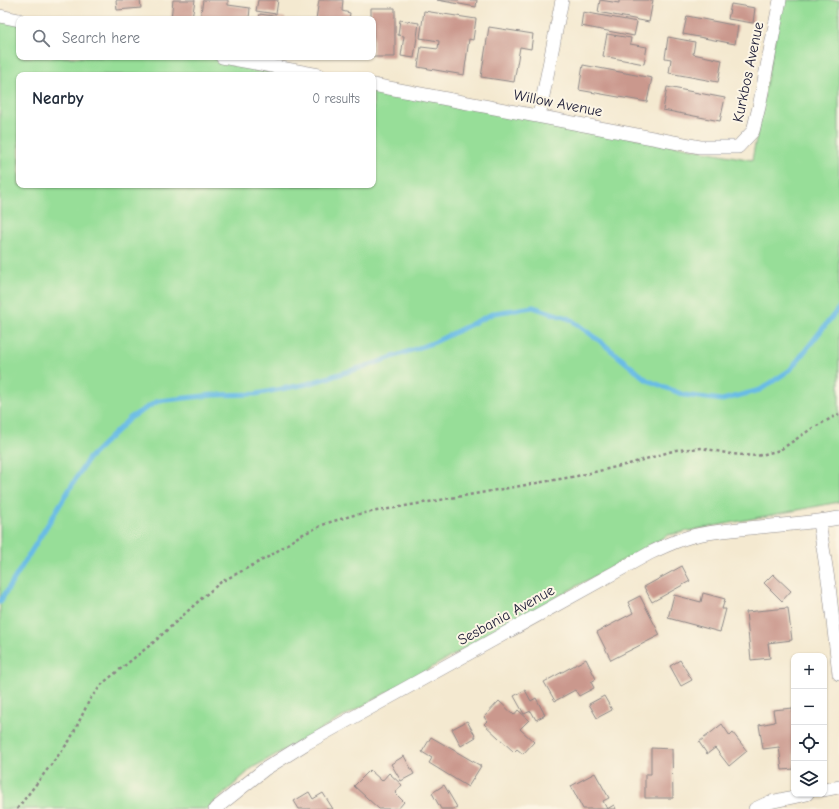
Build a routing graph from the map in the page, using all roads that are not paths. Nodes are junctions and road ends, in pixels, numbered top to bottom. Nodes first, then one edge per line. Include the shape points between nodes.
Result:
1 (562, 0) edge
2 (780, 0) edge
3 (0, 16) edge
4 (16, 19) edge
5 (238, 60) edge
6 (303, 72) edge
7 (376, 86) edge
8 (539, 116) junction
9 (738, 147) joint
10 (839, 518) edge
11 (819, 522) junction
12 (839, 674) edge
13 (839, 787) edge
14 (827, 789) edge
15 (792, 797) edge
16 (214, 809) edge
17 (755, 809) edge

1 - 8 street
2 - 9 street, Kurkbos Avenue via 753,131
3 - 4 street
5 - 6 street
7 - 8 street, Willow Avenue
8 - 9 street, Willow Avenue via 700,147
10 - 11 street, Sesbania Avenue
11 - 12 street
11 - 16 street, Sesbania Avenue via 701,534 673,542 305,744 265,769
13 - 14 street
15 - 17 street via 770,802

